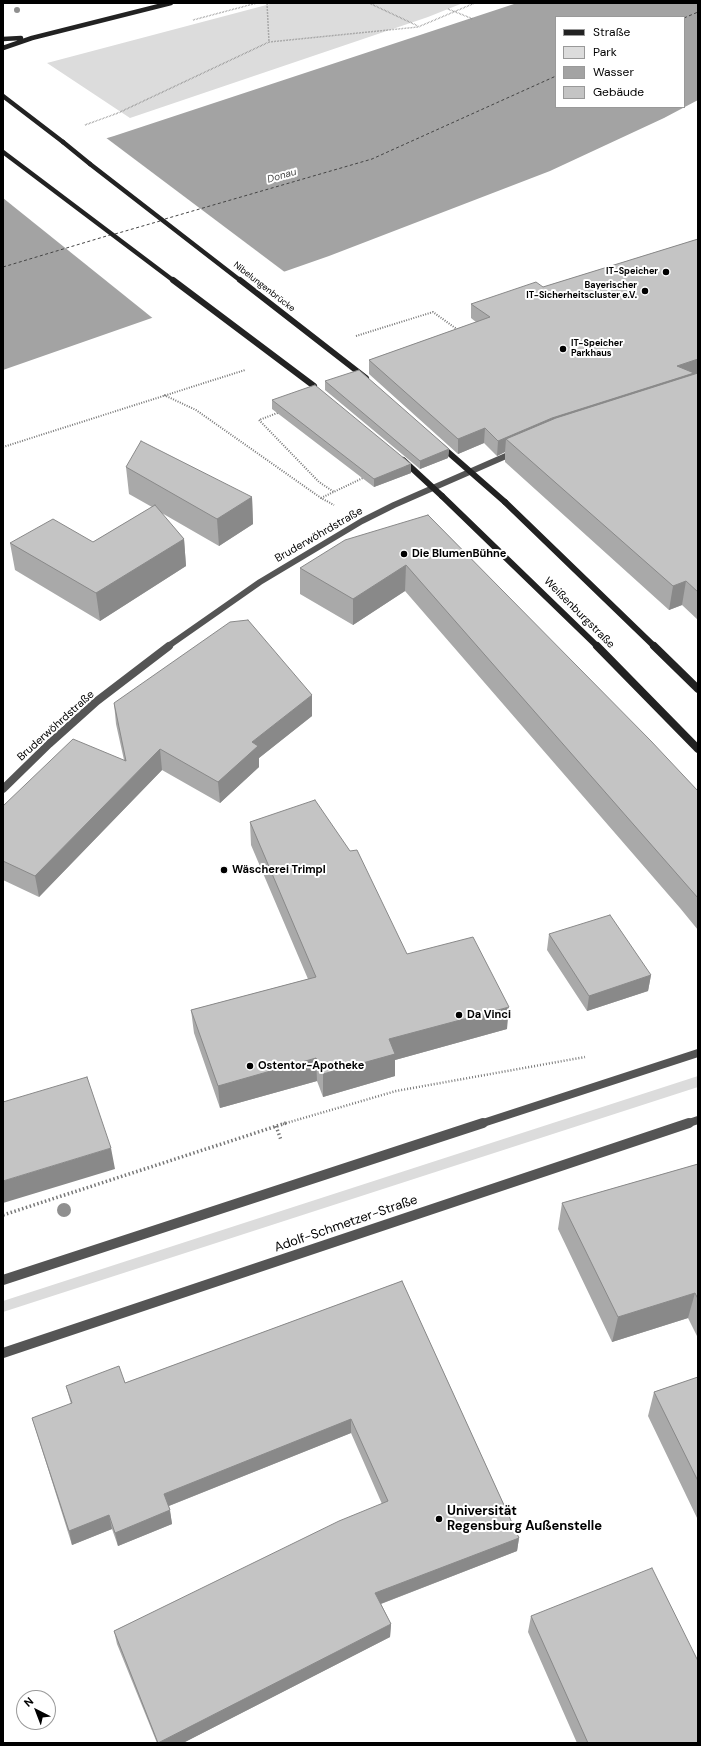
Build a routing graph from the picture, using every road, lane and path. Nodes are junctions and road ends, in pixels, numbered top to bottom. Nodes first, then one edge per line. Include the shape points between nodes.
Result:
1 (171, 3) edge
2 (267, 3) edge
3 (369, 3) edge
4 (475, 3) edge
5 (448, 9) dead end
6 (455, 12) junction
7 (473, 19) dead end
8 (418, 27) junction
9 (32, 38) junction
10 (3, 39) edge
11 (269, 42) junction
12 (3, 48) edge
13 (3, 96) edge
14 (82, 126) dead end
15 (3, 152) edge
16 (369, 381) edge
17 (320, 391) edge
18 (287, 410) edge
19 (433, 439) edge
20 (3, 446) edge
21 (524, 448) edge
22 (398, 455) edge
23 (368, 475) edge
24 (334, 492) junction
25 (321, 498) junction
26 (362, 521) junction
27 (698, 689) edge
28 (698, 749) edge
29 (3, 789) edge
30 (698, 1053) edge
31 (592, 1056) dead end
32 (698, 1120) edge
33 (276, 1126) junction
34 (281, 1140) dead end
35 (3, 1215) edge
36 (3, 1280) edge
37 (3, 1353) edge

1 - 9 main road
2 - 11 path
3 - 8 path
4 - 6 path
5 - 6 path
6 - 7 path
6 - 8 path
8 - 11 path
9 - 10 main road
9 - 12 main road
11 - 14 path via 118,114
13 - 16 main road, Nibelungenbrücke, bridge
15 - 17 main road, bridge
18 - 24 path via 259,420 319,482
19 - 27 main road, bridge via 505,502
20 - 25 path via 164,394 196,410
21 - 26 street, Bruderwöhrdstraße via 394,504
22 - 28 main road, Weißenburgstraße, bridge via 568,616
23 - 24 path
24 - 25 path
25 - 26 path
26 - 29 street, Bruderwöhrdstraße via 260,582 184,634 98,701
30 - 36 street
31 - 33 path via 396,1091
32 - 37 street, Adolf-Schmetzer-Straße
33 - 34 path
33 - 35 path

